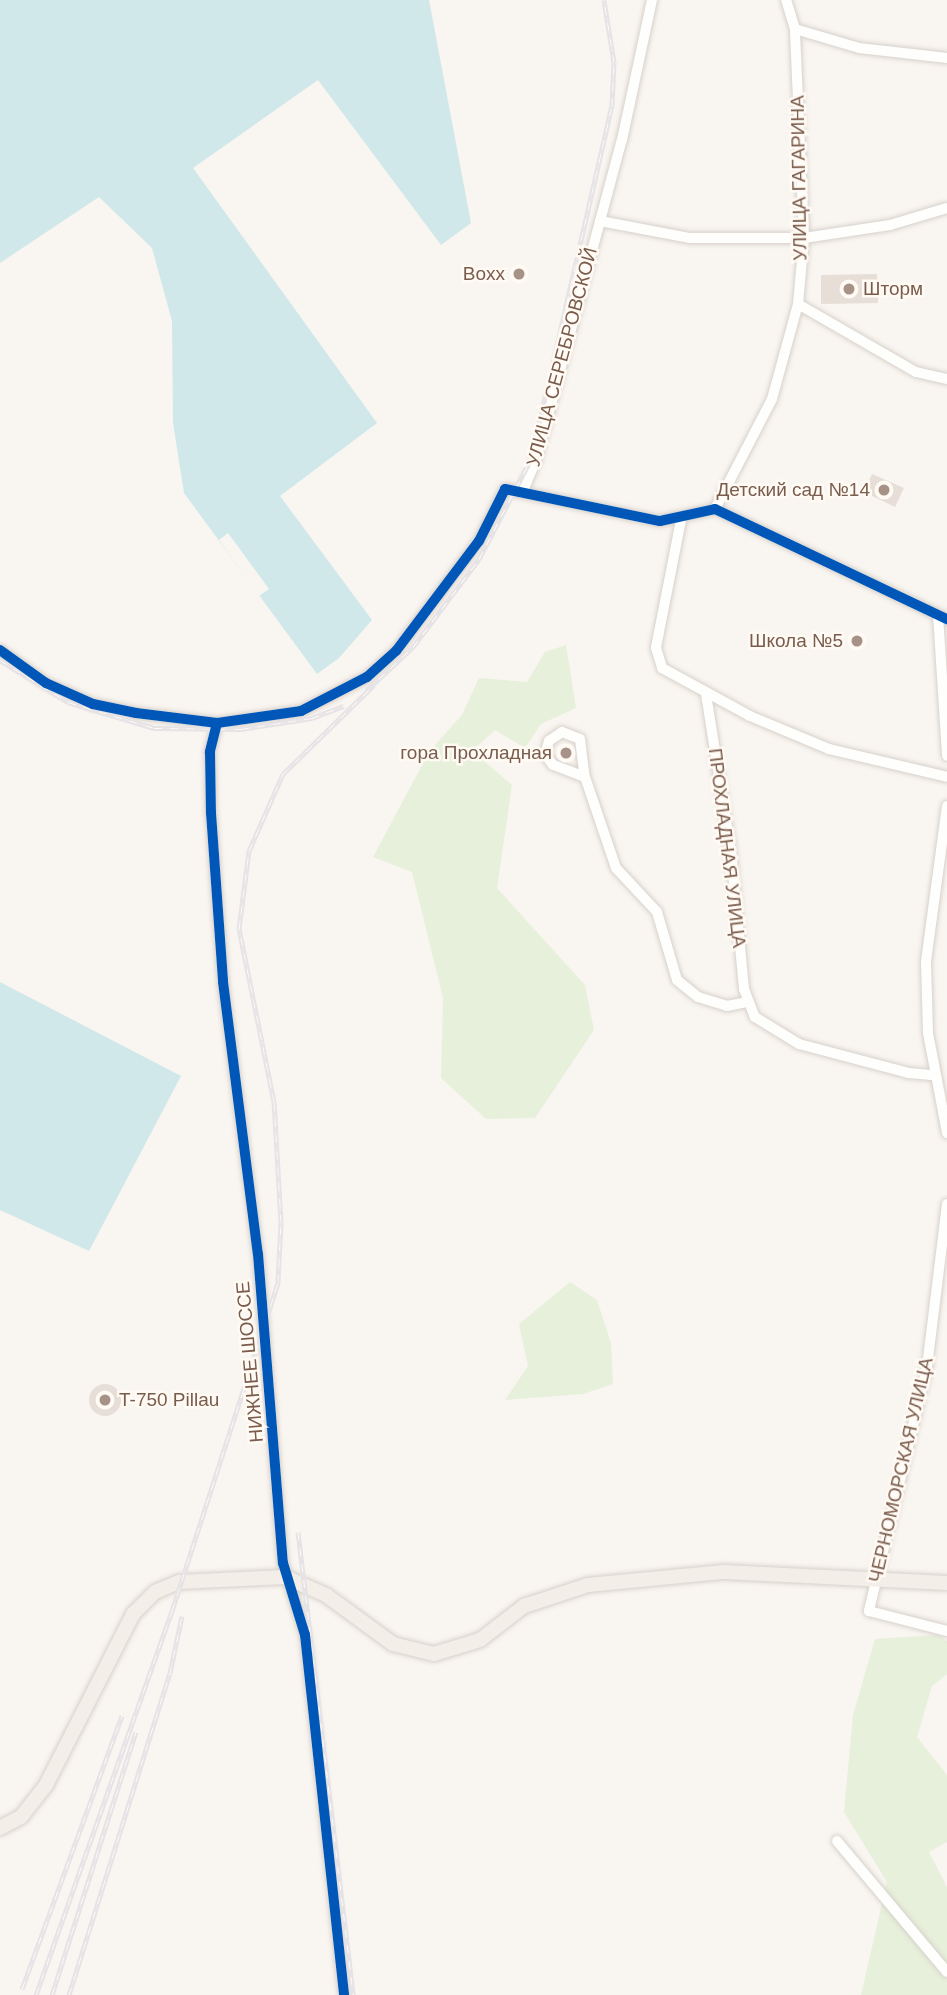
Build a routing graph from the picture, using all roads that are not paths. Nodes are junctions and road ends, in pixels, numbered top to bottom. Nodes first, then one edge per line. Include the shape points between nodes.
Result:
1 (652, 0) edge
2 (786, 0) edge
3 (795, 29) junction
4 (947, 58) edge
5 (947, 208) edge
6 (600, 222) junction
7 (804, 238) junction
8 (798, 304) junction
9 (947, 379) edge
10 (522, 493) junction
11 (715, 509) junction
12 (681, 520) junction
13 (942, 617) edge
14 (0, 650) edge
15 (945, 657) edge
16 (706, 694) junction
17 (217, 723) junction
18 (947, 756) edge
19 (584, 777) junction
20 (947, 777) edge
21 (947, 806) edge
22 (933, 912) junction
23 (947, 913) edge
24 (747, 1002) junction
25 (934, 1074) junction
26 (947, 1133) edge
27 (947, 1204) edge
28 (285, 1577) junction
29 (875, 1579) junction
30 (947, 1583) edge
31 (947, 1631) edge
32 (0, 1828) edge
33 (837, 1841) dead end
34 (947, 1972) edge
35 (344, 1995) edge

1 - 6 street, УЛИЦА СЕРЕБРОВСКОЙ
2 - 3 street, УЛИЦА ГАГАРИНА
3 - 4 street via 859,48
3 - 7 street, УЛИЦА ГАГАРИНА
5 - 7 street via 890,225
6 - 7 street via 690,238
6 - 10 street, УЛИЦА СЕРЕБРОВСКОЙ via 536,460
7 - 8 street, УЛИЦА ГАГАРИНА
8 - 9 street via 916,372
8 - 11 street, УЛИЦА ГАГАРИНА via 772,399
10 - 12 street via 644,519
10 - 17 street via 505,489 479,541 436,603 367,677 301,711
11 - 12 street
11 - 13 street
12 - 16 street via 662,604 657,662 673,678
13 - 15 street
14 - 17 street via 46,683 93,704
15 - 18 street
16 - 20 street via 829,749
16 - 24 street, ПРОХЛАДНАЯ УЛИЦА
17 - 28 street, НИЖНЕЕ ШОССЕ via 210,752 211,813 223,982 258,1254
19 - 19 street via 580,739 562,732 549,741 545,754 552,765
19 - 24 street via 615,868 657,912 677,980 718,1003
21 - 22 street
22 - 23 street
22 - 25 street via 926,962
24 - 25 street via 772,1030 799,1044 909,1073
25 - 26 street
27 - 29 street, ЧЕРНОМОРСКАЯ УЛИЦА via 927,1367
28 - 29 main road via 326,1595 393,1644 434,1654 480,1640 524,1606 588,1585 724,1572
28 - 32 main road via 179,1582 145,1601 116,1641 46,1785 22,1817
28 - 35 street, НИЖНЕЕ ШОССЕ via 305,1634
29 - 30 main road
29 - 31 street, ЧЕРНОМОРСКАЯ УЛИЦА via 869,1611
33 - 34 street

